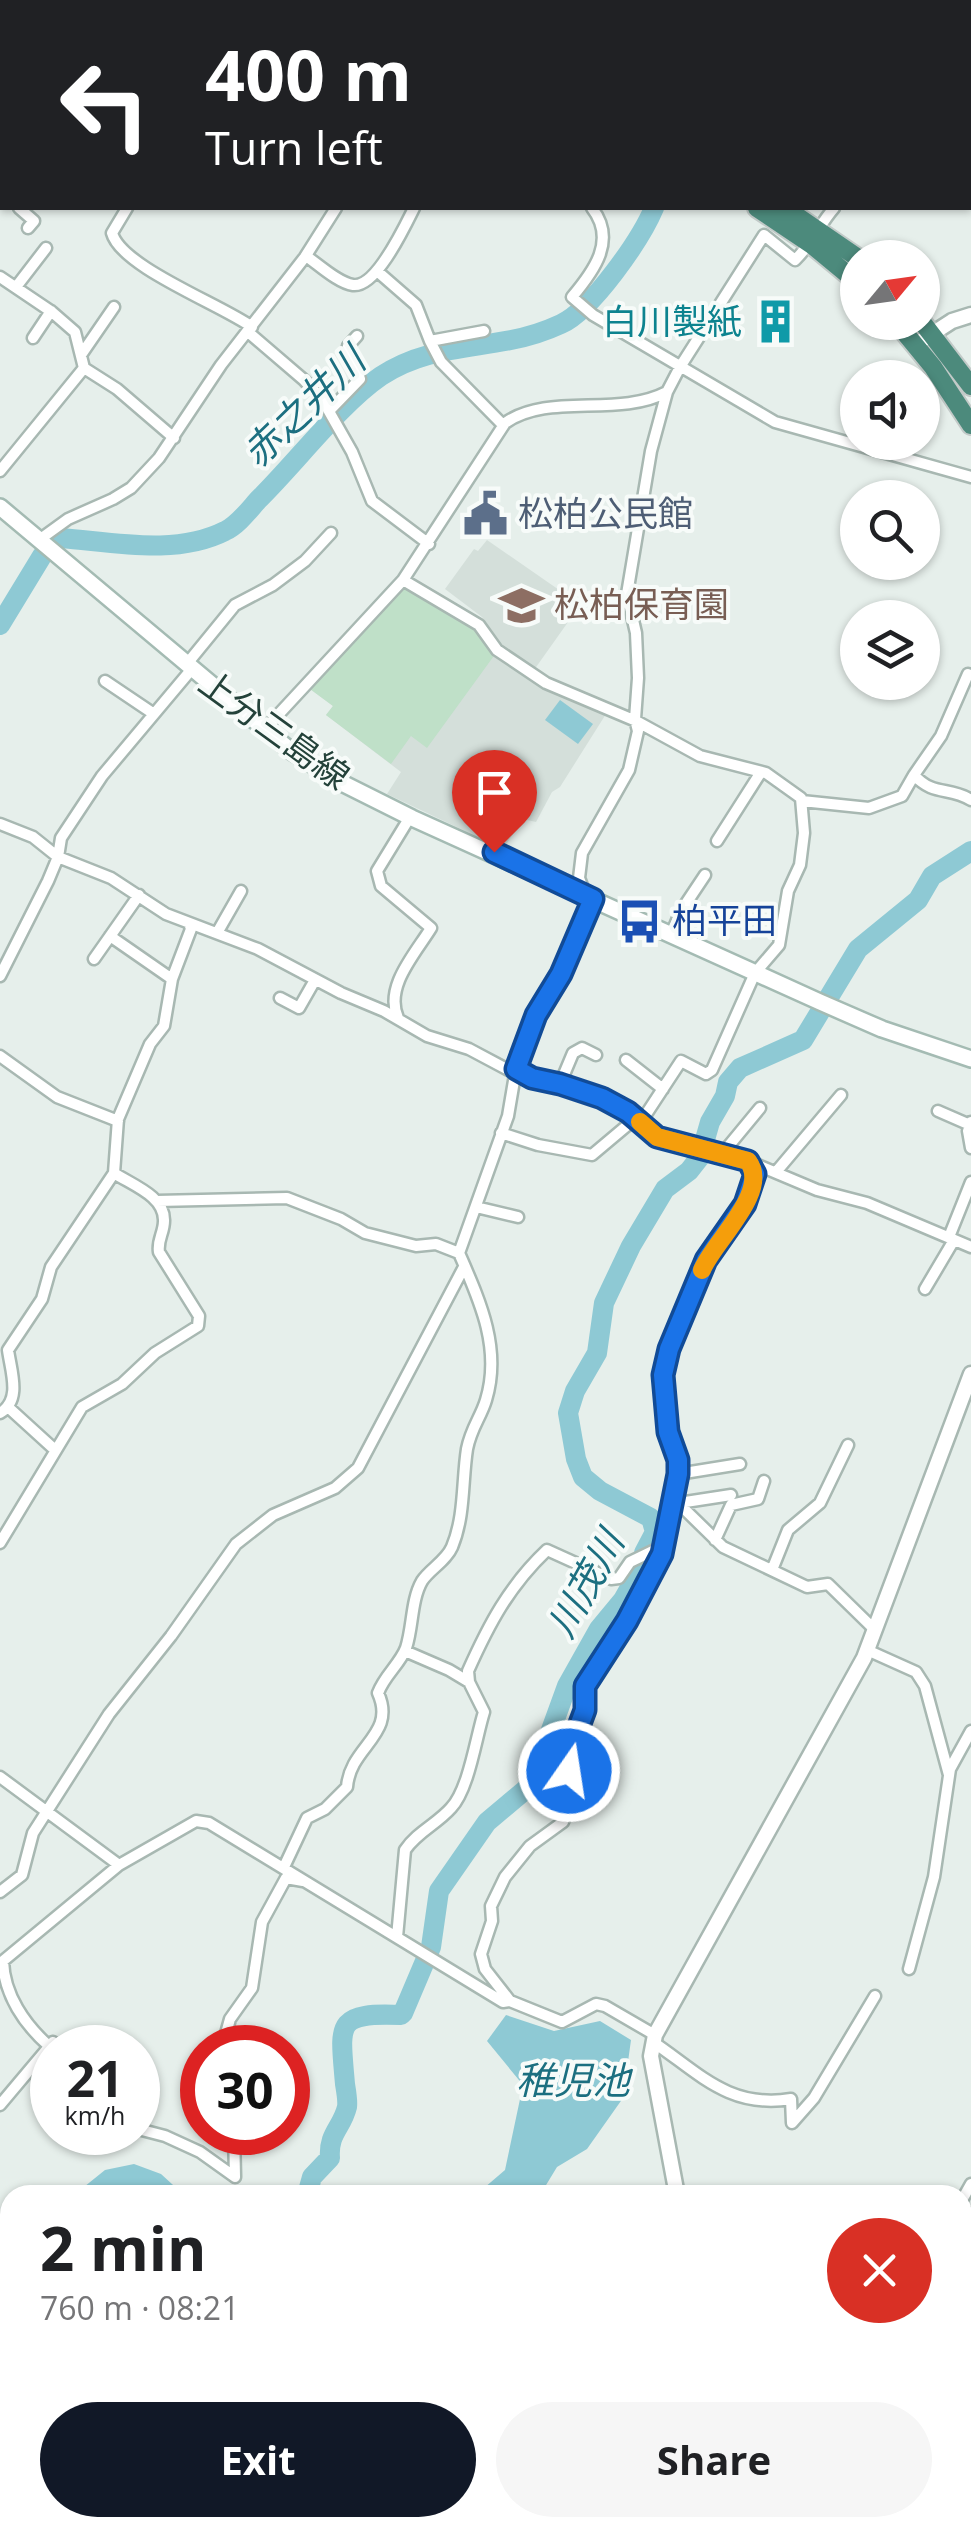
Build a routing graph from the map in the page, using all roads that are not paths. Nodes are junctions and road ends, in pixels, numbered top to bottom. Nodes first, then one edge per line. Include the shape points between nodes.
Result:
1 (21, 210) edge
2 (126, 210) edge
3 (335, 210) edge
4 (413, 210) edge
5 (593, 210) edge
6 (761, 210) edge
7 (787, 210) edge
8 (833, 210) edge
9 (28, 228) dead end
10 (814, 237) junction
11 (46, 248) dead end
12 (840, 249) edge
13 (306, 256) junction
14 (840, 264) edge
15 (377, 271) junction
16 (0, 277) edge
17 (16, 287) junction
18 (114, 308) dead end
19 (51, 311) junction
20 (971, 315) edge
21 (940, 324) edge
22 (250, 330) junction
23 (484, 331) dead end
24 (357, 336) dead end
25 (34, 338) dead end
26 (911, 340) edge
27 (919, 340) edge
28 (937, 340) edge
29 (430, 341) junction
30 (915, 345) junction
31 (81, 355) junction
32 (680, 367) junction
33 (84, 368) junction
34 (971, 386) edge
35 (667, 392) junction
36 (329, 410) junction
37 (503, 425) junction
38 (971, 425) edge
39 (174, 438) junction
40 (0, 472) edge
41 (971, 477) edge
42 (0, 507) edge
43 (331, 534) dead end
44 (38, 540) junction
45 (429, 544) junction
46 (403, 580) junction
47 (188, 668) junction
48 (968, 674) dead end
49 (105, 682) dead end
50 (154, 714) junction
51 (636, 721) junction
52 (265, 729) junction
53 (762, 772) junction
54 (914, 775) junction
55 (971, 800) edge
56 (802, 801) junction
57 (410, 817) junction
58 (0, 824) edge
59 (718, 841) dead end
60 (58, 857) junction
61 (705, 875) dead end
62 (241, 891) dead end
63 (139, 895) junction
64 (589, 898) junction
65 (189, 923) junction
66 (217, 932) junction
67 (671, 935) junction
68 (110, 936) junction
69 (94, 959) dead end
70 (755, 973) junction
71 (0, 976) edge
72 (172, 979) junction
73 (314, 980) junction
74 (280, 998) dead end
75 (398, 1019) junction
76 (596, 1055) dead end
77 (0, 1056) edge
78 (971, 1058) edge
79 (626, 1060) dead end
80 (515, 1071) junction
81 (560, 1084) junction
82 (663, 1089) junction
83 (841, 1096) dead end
84 (760, 1108) dead end
85 (938, 1111) dead end
86 (638, 1120) junction
87 (118, 1122) junction
88 (970, 1123) edge
89 (502, 1133) junction
90 (971, 1148) edge
91 (722, 1154) junction
92 (748, 1161) junction
93 (776, 1172) junction
94 (114, 1173) junction
95 (971, 1182) edge
96 (157, 1201) junction
97 (476, 1207) junction
98 (518, 1217) dead end
99 (951, 1238) junction
100 (971, 1248) edge
101 (459, 1253) junction
102 (464, 1267) junction
103 (925, 1289) dead end
104 (4, 1349) edge
105 (971, 1374) edge
106 (4, 1410) edge
107 (848, 1445) dead end
108 (54, 1448) junction
109 (740, 1464) dead end
110 (678, 1474) junction
111 (764, 1481) dead end
112 (731, 1495) dead end
113 (676, 1501) junction
114 (715, 1540) junction
115 (0, 1542) edge
116 (663, 1546) junction
117 (772, 1570) junction
118 (874, 1629) junction
119 (867, 1650) junction
120 (405, 1651) junction
121 (468, 1682) junction
122 (971, 1731) edge
123 (949, 1776) junction
124 (0, 1777) edge
125 (47, 1812) junction
126 (119, 1865) junction
127 (284, 1867) junction
128 (309, 1882) junction
129 (0, 1892) edge
130 (397, 1937) junction
131 (909, 1969) dead end
132 (876, 1996) dead end
133 (510, 2001) junction
134 (228, 2025) edge
135 (30, 2027) edge
136 (654, 2039) junction
137 (30, 2073) edge
138 (0, 2105) edge
139 (204, 2155) edge
140 (235, 2155) edge
141 (675, 2185) edge

1 - 9 street via 34,221
2 - 22 street via 112,233 116,244
3 - 13 street
4 - 15 street
5 - 32 street via 604,230 597,268 572,297
6 - 10 highway
7 - 10 highway
8 - 10 street
10 - 12 highway
10 - 14 highway
10 - 32 street via 795,260 764,235
11 - 17 street
13 - 15 street via 352,285
13 - 22 street
15 - 29 street via 416,304
16 - 17 street
17 - 19 street
18 - 31 street
19 - 25 street
19 - 31 street via 75,332
20 - 21 street
22 - 36 street
22 - 39 street
23 - 29 street
24 - 36 street via 348,346 360,379
26 - 30 highway
27 - 30 street
28 - 34 highway
29 - 37 street
30 - 38 highway
31 - 33 street
32 - 35 street
32 - 41 street via 775,422
33 - 39 street
33 - 40 street
35 - 37 street via 625,404 528,411
35 - 51 street via 637,516 627,594 636,633
36 - 45 street via 372,501
37 - 45 street
39 - 44 street via 131,488
42 - 44 main road, 上分三島線
43 - 47 street via 274,585 235,605
44 - 47 main road, 上分三島線
45 - 46 street
46 - 51 street via 479,625 497,650 530,674
46 - 52 street
47 - 50 street
47 - 52 main road, 上分三島線
48 - 54 street via 941,736
49 - 50 street via 121,686
50 - 60 street via 102,776 61,838
51 - 53 street via 700,756
51 - 64 street via 629,770 582,854 579,878
52 - 57 main road, 上分三島線 via 314,767
53 - 56 street
53 - 59 street
54 - 55 street via 928,789 958,791
54 - 56 street via 902,796 870,808
56 - 70 street via 800,865 778,945
57 - 64 main road, 上分三島線
57 - 75 street via 377,871 381,886 430,928 396,986
58 - 60 street via 33,836
60 - 63 street
60 - 71 street
61 - 67 street
62 - 66 street
63 - 65 street
63 - 68 street
64 - 67 main road, 上分三島線
64 - 80 street
65 - 66 street
65 - 72 street
66 - 73 street
67 - 70 main road, 上分三島線
68 - 69 street
68 - 72 street
70 - 78 main road, 上分三島線 via 882,1029
70 - 82 street via 712,1070 706,1074 680,1061
72 - 87 street via 164,1026
73 - 74 street via 299,1008
73 - 75 street
75 - 80 street
76 - 81 street via 582,1048 573,1053
77 - 87 street via 57,1096
79 - 82 street
80 - 81 street
80 - 89 street
81 - 86 street
82 - 86 street
83 - 93 street
84 - 91 street
85 - 88 street
86 - 89 street via 592,1155
86 - 91 street via 657,1137
87 - 94 street
88 - 90 street
89 - 97 street
91 - 92 street
92 - 93 street
92 - 110 street via 755,1174 750,1193 706,1260 665,1363 668,1432
93 - 99 street
94 - 96 street
94 - 104 street via 51,1268 42,1299
95 - 99 street
96 - 101 street via 287,1198 365,1233
96 - 108 street via 164,1219 157,1246 199,1316 198,1326 86,1403
97 - 98 street
97 - 101 street
99 - 100 street
99 - 103 street
101 - 102 street
102 - 120 street via 489,1330 486,1401 468,1448 452,1548 419,1586
102 - 125 street via 358,1468 335,1488 272,1515 236,1544 109,1714
104 - 106 street via 14,1398
105 - 118 street
106 - 108 street
107 - 117 street via 820,1504 788,1530
108 - 115 street
109 - 110 street
110 - 113 street
111 - 114 street via 758,1498 731,1505
112 - 113 street
113 - 114 street
113 - 116 street
114 - 117 street
116 - 121 street via 612,1579 547,1550 506,1596
116 - 133 street via 643,1593 585,1686 585,1710 569,1753 563,1822 530,1846 491,1906 481,1954
117 - 118 street via 808,1588 828,1584
118 - 119 street
119 - 123 street via 920,1675
119 - 136 street
120 - 121 street
120 - 127 street via 383,1681 378,1693 384,1720 348,1774 347,1787 307,1818
121 - 130 street via 484,1712 454,1806 405,1850
122 - 123 street
123 - 131 street via 934,1877
124 - 125 street
125 - 126 street
125 - 129 street via 33,1833 22,1875
126 - 127 street via 196,1821
126 - 135 street via 4,1962 12,1998
127 - 128 street
128 - 130 street
128 - 134 street via 286,1878 262,1922 255,1977
130 - 133 street
132 - 136 street via 792,2123 790,2099 732,2094 694,2076
133 - 136 street via 562,2022 596,2004 605,2006
136 - 141 street
137 - 138 street
139 - 140 street via 235,2177

